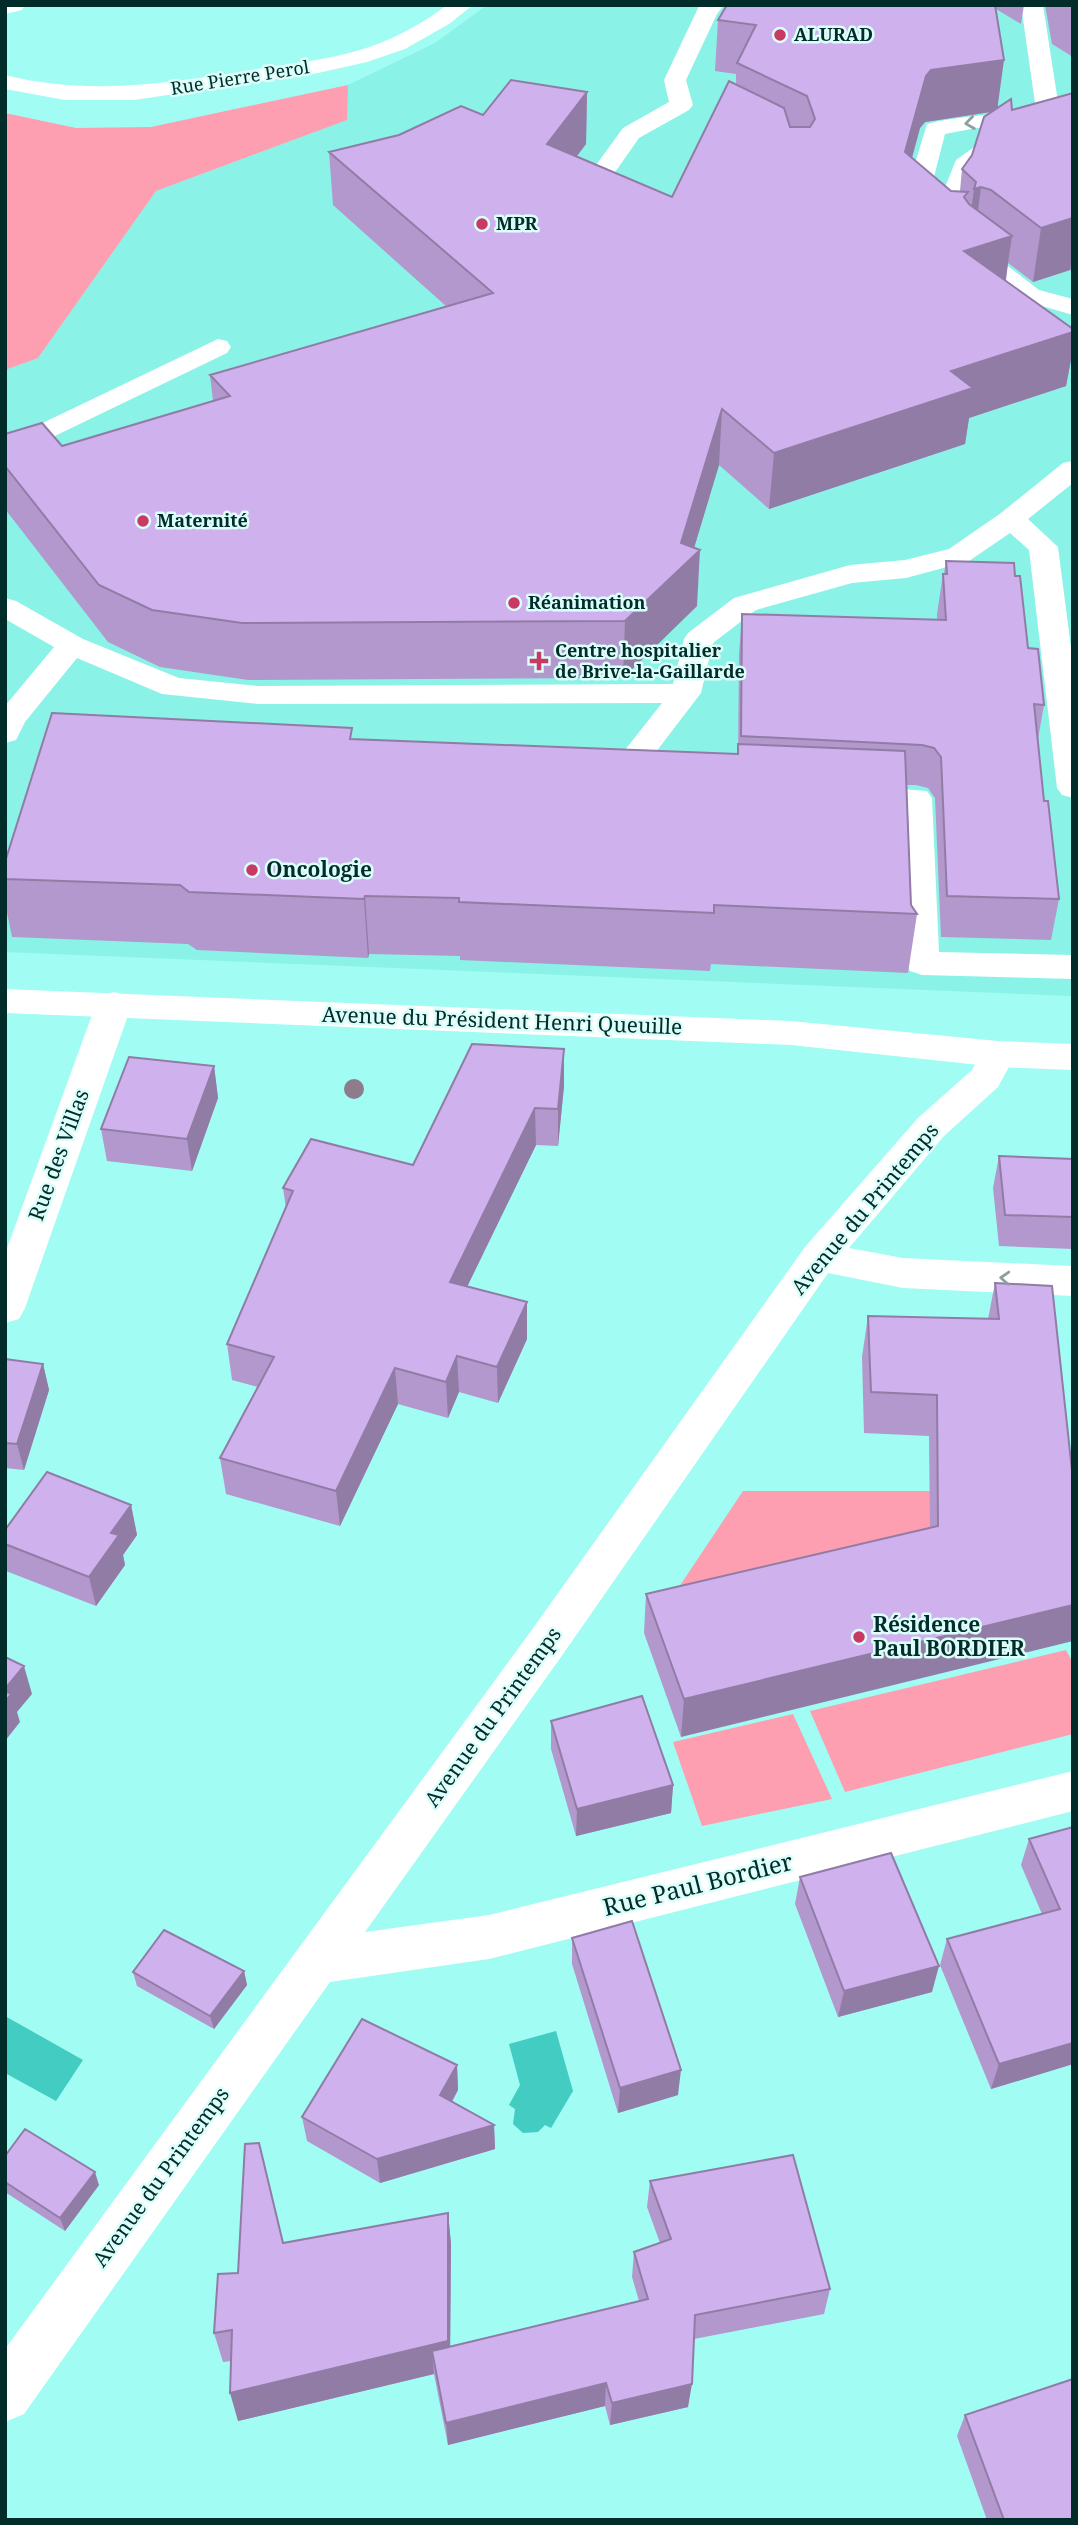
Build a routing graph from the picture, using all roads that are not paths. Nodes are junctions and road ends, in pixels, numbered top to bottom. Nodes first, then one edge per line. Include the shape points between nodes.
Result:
1 (14, 5) edge
2 (462, 5) edge
3 (713, 5) edge
4 (1032, 5) edge
5 (5, 7) edge
6 (5, 82) edge
7 (681, 105) junction
8 (704, 113) dead end
9 (1006, 121) junction
10 (595, 183) edge
11 (955, 238) junction
12 (1073, 307) edge
13 (218, 347) dead end
14 (5, 452) edge
15 (1073, 470) edge
16 (1011, 519) junction
17 (5, 607) edge
18 (72, 645) junction
19 (686, 693) junction
20 (5, 733) edge
21 (656, 785) edge
22 (1073, 788) edge
23 (820, 793) edge
24 (1073, 967) edge
25 (5, 1001) edge
26 (114, 1004) junction
27 (998, 1054) junction
28 (1073, 1057) edge
29 (819, 1257) junction
30 (1073, 1281) edge
31 (5, 1308) edge
32 (1073, 1791) edge
33 (319, 1961) junction
34 (5, 2395) edge

1 - 5 street
2 - 6 street, Rue Pierre Perol via 409,38 333,63 172,89 75,94
3 - 7 street via 675,80
4 - 9 street via 1048,115
7 - 8 street
7 - 10 street via 631,133
9 - 11 street via 1002,138 964,165 951,208
9 -> 11 street via 935,129 914,206
11 - 12 street via 1030,295
13 - 14 street
15 - 16 street
16 - 19 street via 959,555 906,569 850,574 745,604 699,639
16 - 22 street via 1042,547
17 - 18 street
18 - 19 street via 173,687 258,695
18 - 20 street via 10,720
19 - 21 street via 601,783
23 - 24 street via 916,798 922,963
25 - 26 street, Avenue du Président Henri Queuille
26 - 27 street, Avenue du Président Henri Queuille via 790,1033
26 - 31 street, Rue des Villas
27 - 28 street, Avenue du Président Henri Queuille
27 - 29 street, Avenue du Printemps via 985,1078 931,1128
30 -> 29 street via 903,1273
29 - 33 street, Avenue du Printemps
32 - 33 street, Rue Paul Bordier via 489,1937
33 - 34 street, Avenue du Printemps

